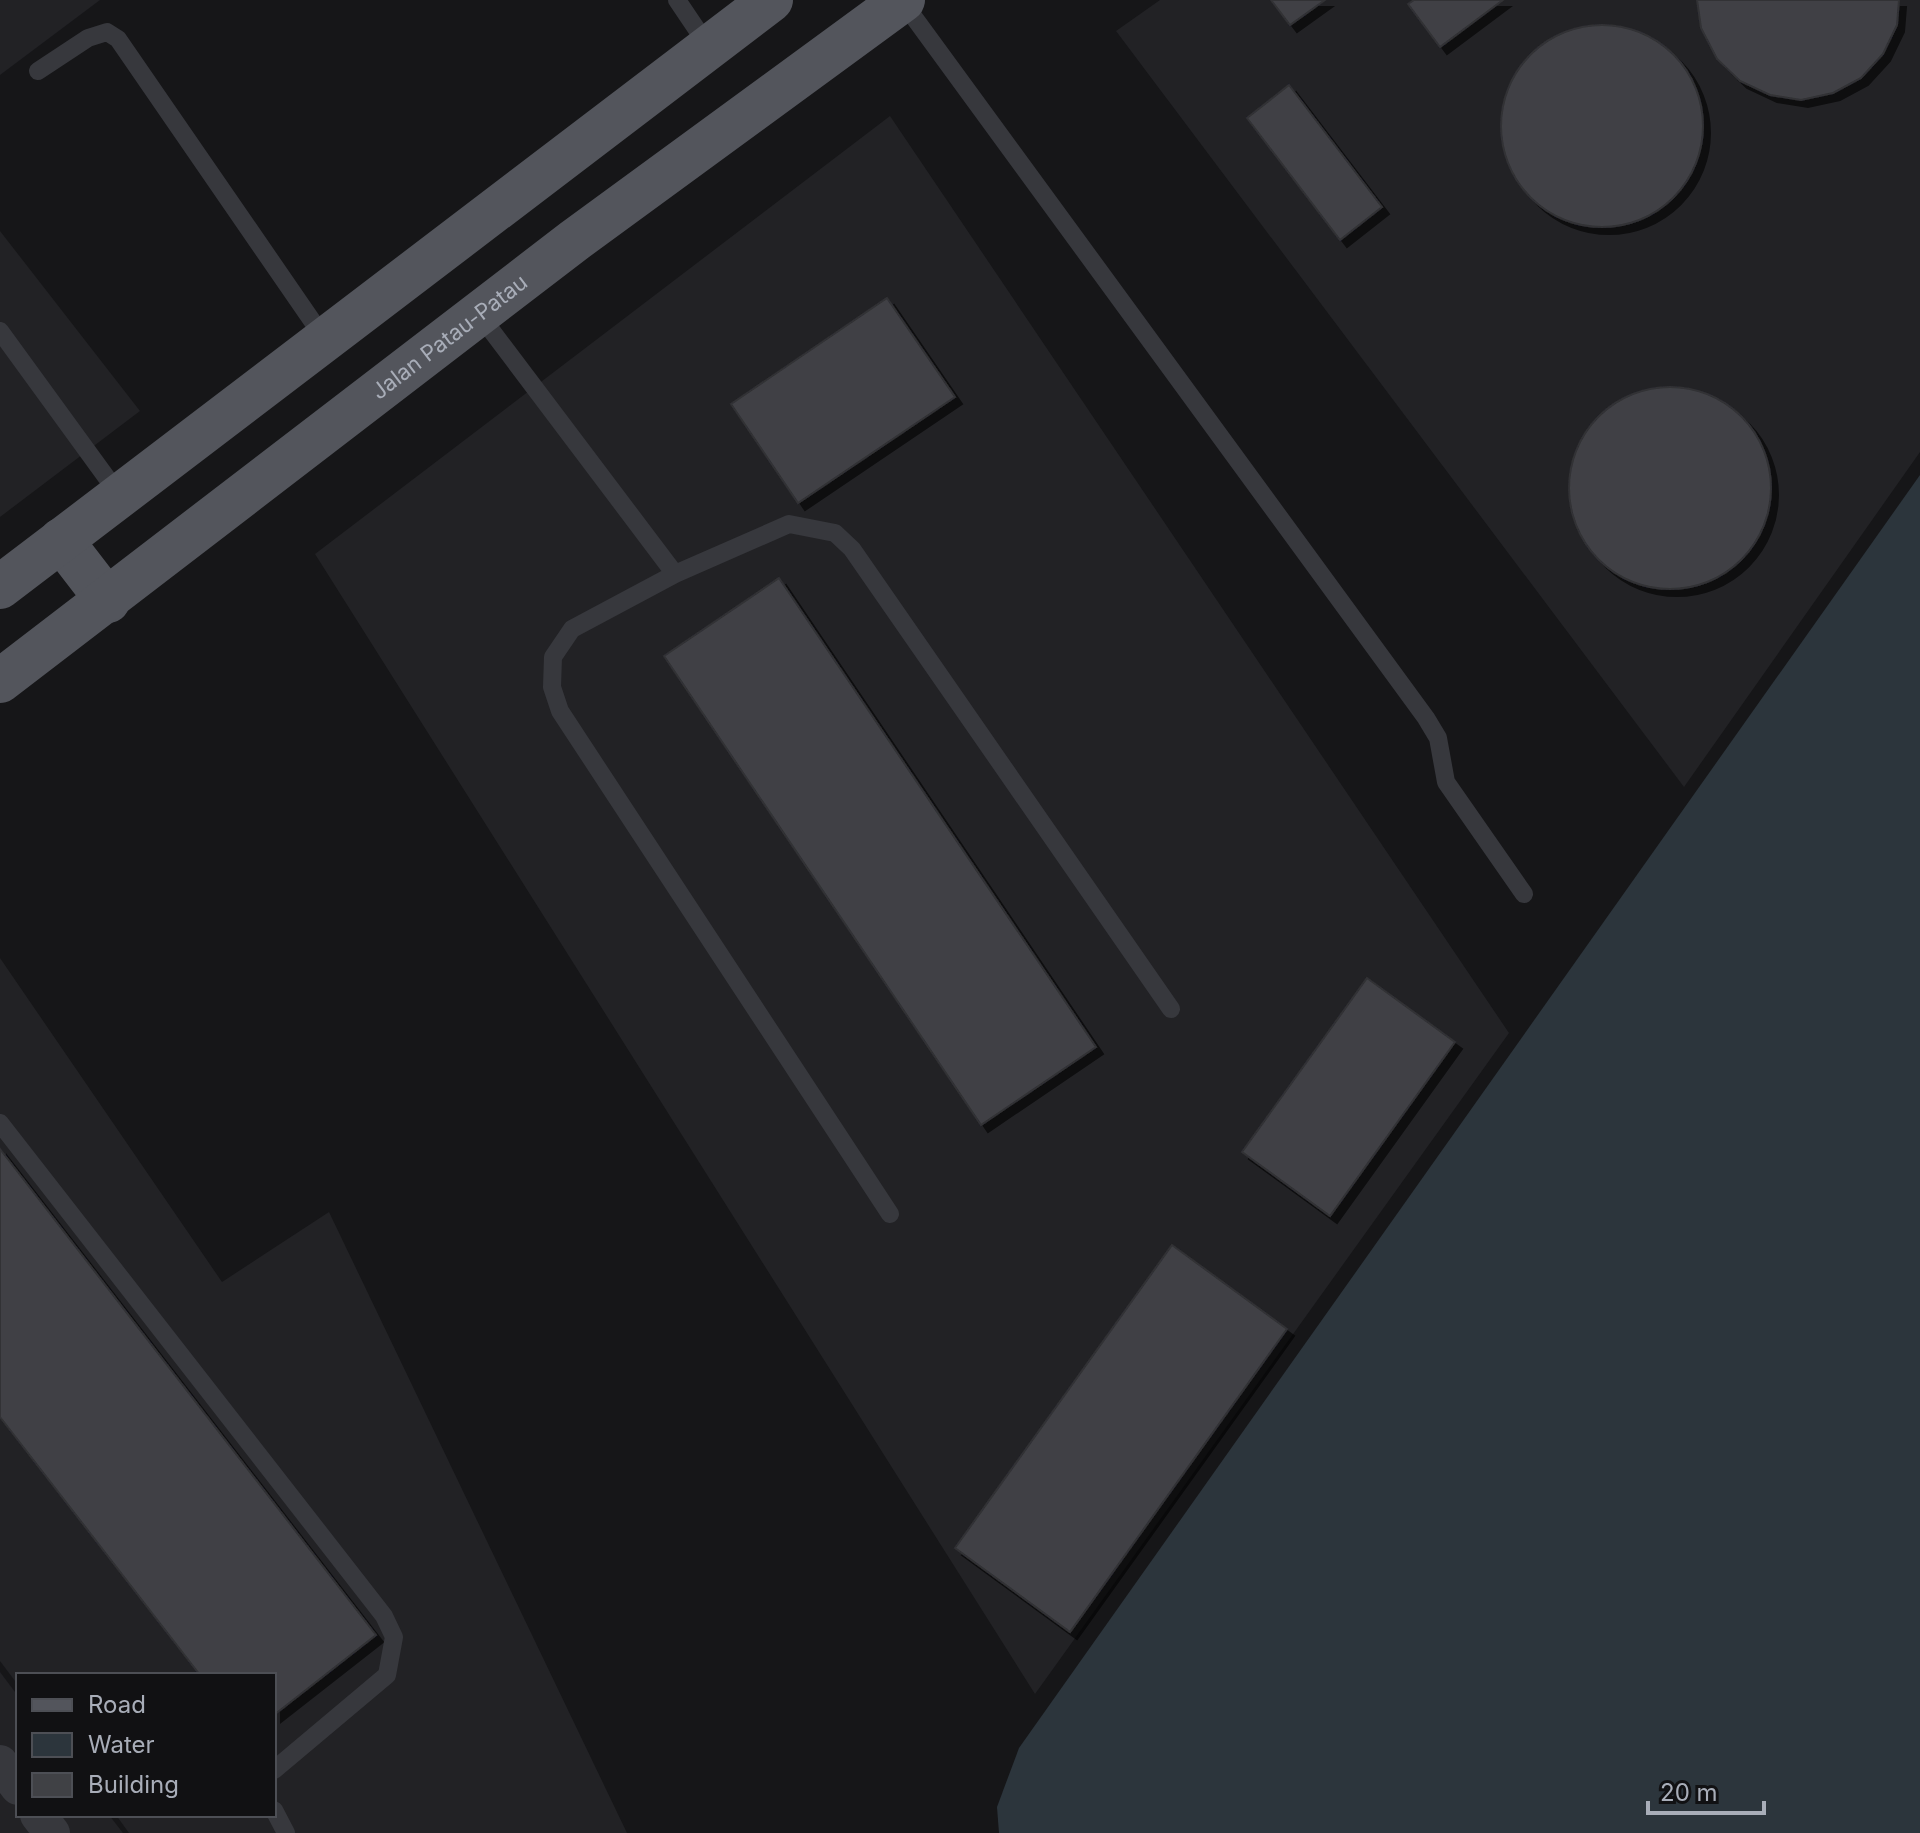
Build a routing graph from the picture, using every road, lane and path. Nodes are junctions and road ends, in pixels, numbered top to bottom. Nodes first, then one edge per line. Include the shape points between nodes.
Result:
1 (677, 0) edge
2 (771, 0) edge
3 (902, 0) edge
4 (708, 46) junction
5 (38, 71) dead end
6 (479, 314) junction
7 (0, 331) edge
8 (326, 341) junction
9 (120, 496) junction
10 (61, 540) junction
11 (675, 574) junction
12 (0, 587) edge
13 (108, 601) junction
14 (0, 681) edge
15 (1524, 894) dead end
16 (1171, 1009) dead end
17 (0, 1123) edge
18 (890, 1214) dead end
19 (0, 1763) edge
20 (276, 1768) edge
21 (16, 1784) edge
22 (276, 1814) edge
23 (40, 1817) edge
24 (52, 1833) edge
25 (286, 1833) edge

1 - 4 lane
2 - 4 main road
3 - 6 main road, Jalan Patau-Patau
3 - 15 lane via 1426,718 1438,738 1446,782
4 - 8 main road
5 - 8 lane via 88,38 107,32 118,39
6 - 11 lane
6 - 13 main road, Jalan Patau-Patau
7 - 9 lane
8 - 9 main road
9 - 10 main road
10 - 12 main road
10 - 13 main road
11 - 16 lane via 789,524 835,533 852,549
11 - 18 lane via 572,629 553,657 556,699 571,731
13 - 14 main road, Jalan Patau-Patau
17 - 20 lane via 384,1616 394,1637 387,1675
19 - 21 street
22 - 25 lane
23 - 24 street

